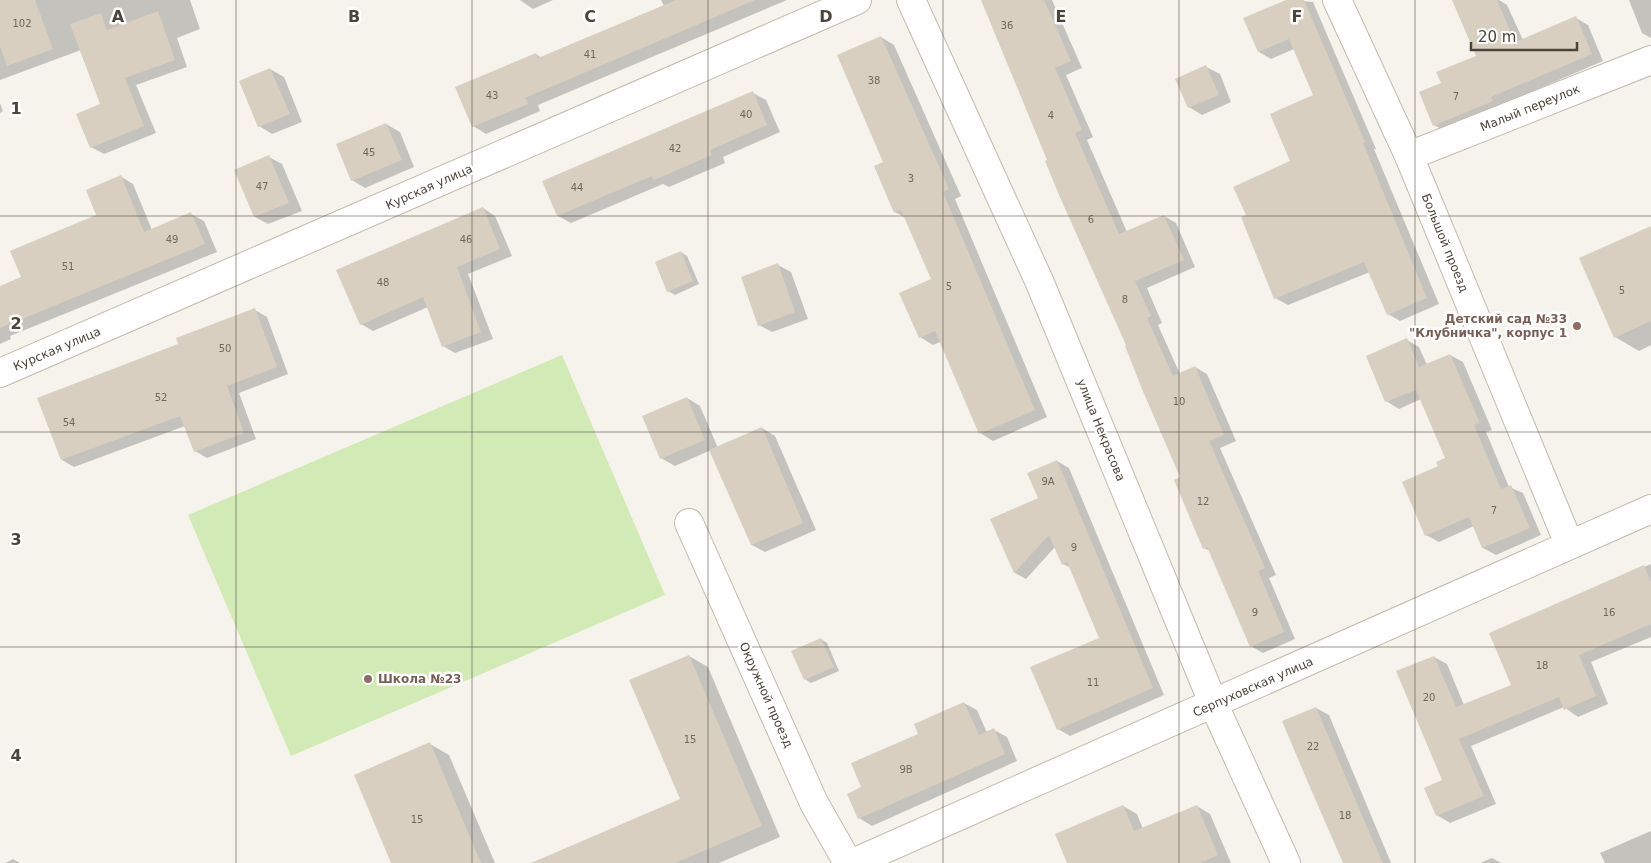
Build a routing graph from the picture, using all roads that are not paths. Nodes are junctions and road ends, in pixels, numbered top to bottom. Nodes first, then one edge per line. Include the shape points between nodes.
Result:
1 (857, 0) edge
2 (911, 0) edge
3 (1337, 0) edge
4 (1651, 60) edge
5 (1409, 156) junction
6 (0, 373) edge
7 (1651, 509) edge
8 (689, 523) dead end
9 (1569, 544) junction
10 (1214, 705) junction
11 (848, 863) edge
12 (853, 863) edge
13 (1286, 863) edge

1 - 6 street, Курская улица
2 - 10 street, улица Некрасова via 1040,283
3 - 5 street, Большой проезд
4 - 5 street, Малый переулок
5 - 9 street, Большой проезд
7 - 9 street, Серпуховская улица
8 - 11 street, Окружной проезд via 814,803
9 - 10 street, Серпуховская улица
10 - 12 street, Серпуховская улица
10 - 13 street, улица Некрасова

